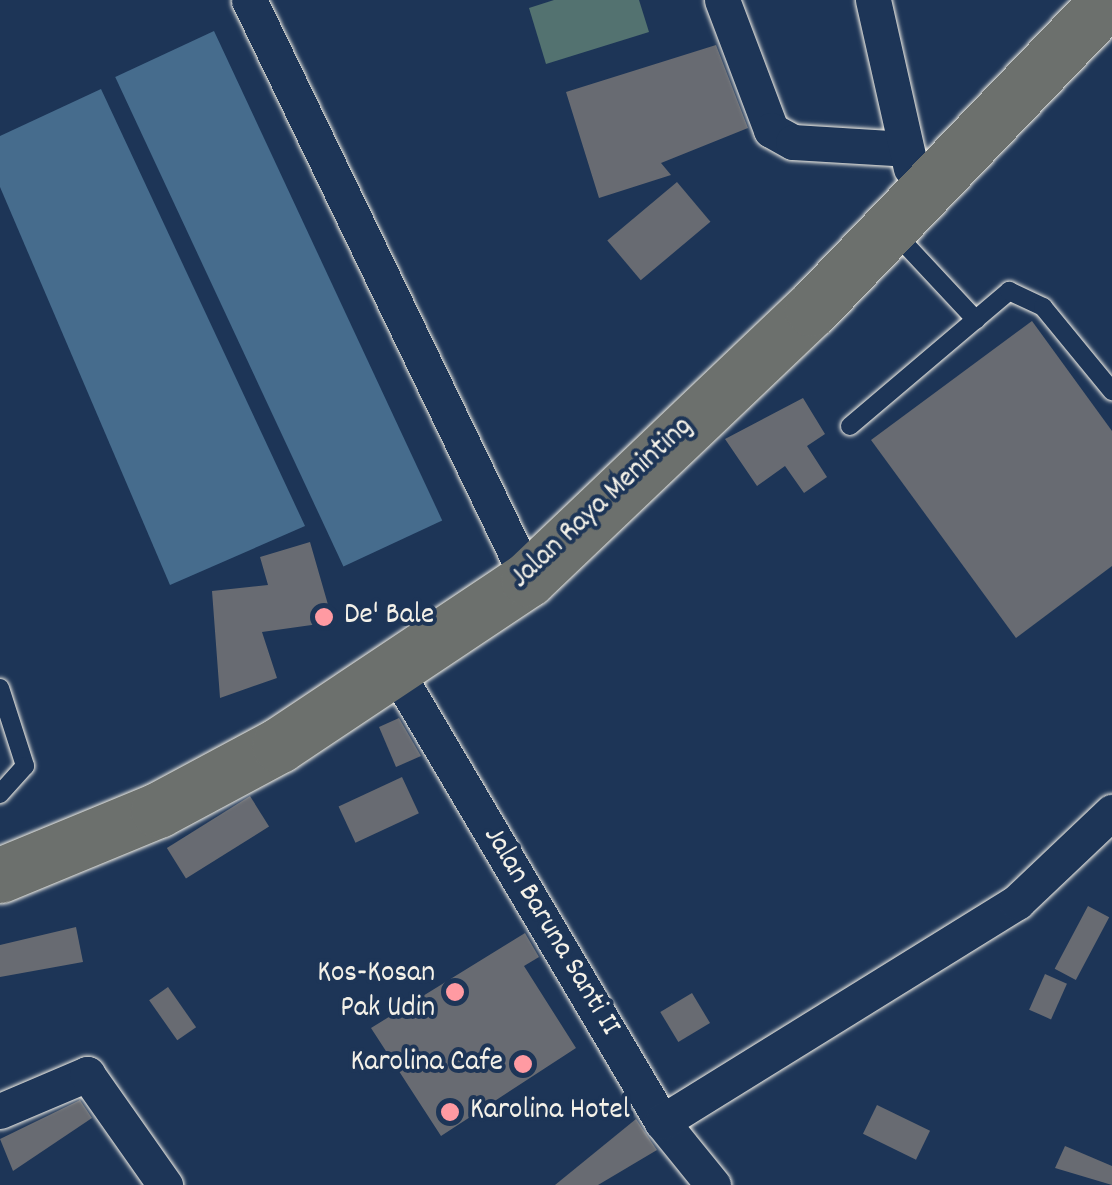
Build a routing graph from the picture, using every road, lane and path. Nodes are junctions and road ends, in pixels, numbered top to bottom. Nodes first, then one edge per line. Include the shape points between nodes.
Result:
1 (249, 0) edge
2 (722, 0) edge
3 (873, 0) edge
4 (1108, 0) edge
5 (904, 189) junction
6 (976, 320) junction
7 (1112, 391) edge
8 (850, 426) dead end
9 (528, 580) junction
10 (397, 673) junction
11 (0, 688) edge
12 (0, 794) edge
13 (1112, 812) edge
14 (0, 875) edge
15 (0, 1112) edge
16 (662, 1122) junction
17 (165, 1185) edge
18 (713, 1185) edge

1 - 9 street
2 - 5 street via 757,109 777,136
3 - 5 street
4 - 5 highway, Jalan Raya Meninting
5 - 6 lane
5 - 9 highway, Jalan Raya Meninting
6 - 7 lane via 1008,291 1026,293
6 - 8 lane
9 - 10 highway, Jalan Raya Meninting
10 - 14 highway, Jalan Raya Meninting via 158,810
10 - 16 street, Jalan Baruna Santi II
11 - 12 lane via 24,766
13 - 16 street via 1018,902
15 - 17 street via 87,1074
16 - 18 street, Jalan Baruna Santi II

